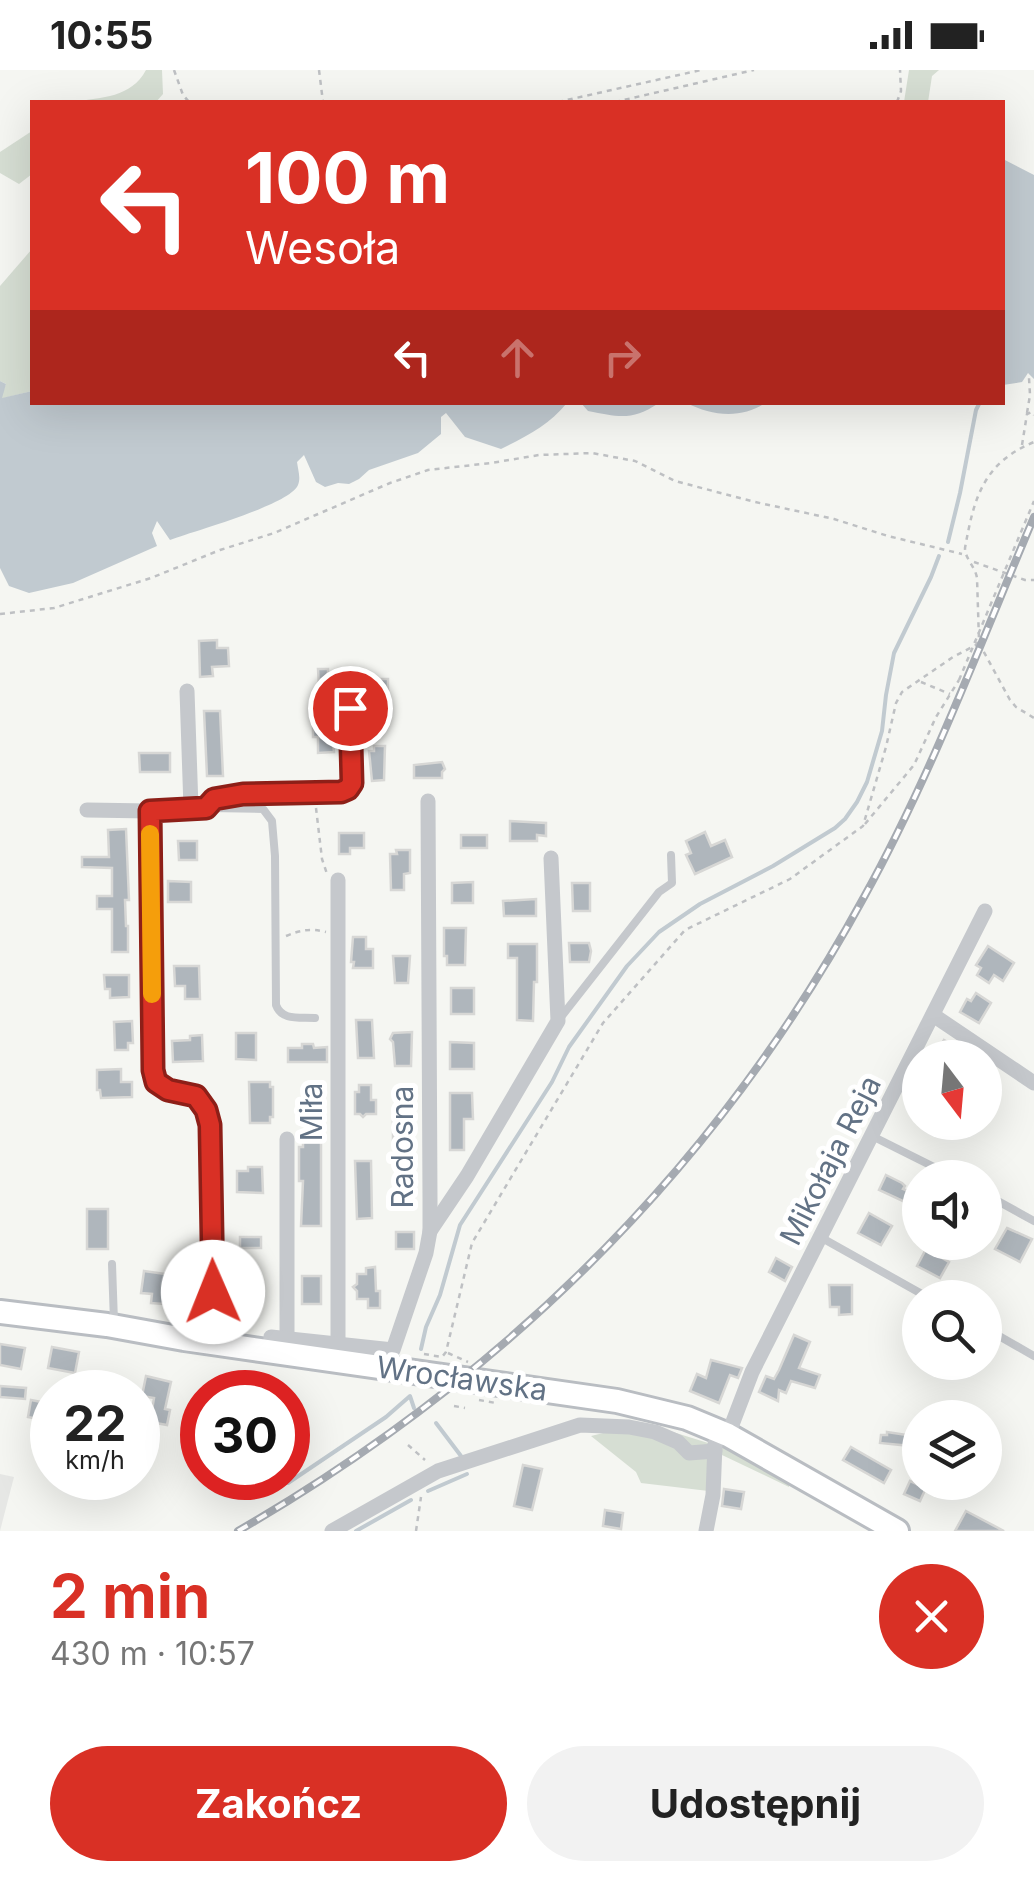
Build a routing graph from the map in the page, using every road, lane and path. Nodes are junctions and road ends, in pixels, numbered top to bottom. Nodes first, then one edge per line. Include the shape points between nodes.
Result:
1 (174, 70) edge
2 (319, 70) edge
3 (700, 70) edge
4 (754, 70) edge
5 (900, 70) edge
6 (187, 100) edge
7 (323, 100) edge
8 (567, 100) edge
9 (624, 100) edge
10 (898, 100) edge
11 (1029, 378) dead end
12 (1027, 414) junction
13 (1034, 415) edge
14 (1034, 442) edge
15 (1022, 447) junction
16 (1034, 501) edge
17 (965, 554) junction
18 (970, 561) junction
19 (1034, 580) edge
20 (0, 614) edge
21 (978, 642) junction
22 (918, 681) junction
23 (187, 691) dead end
24 (952, 694) junction
25 (350, 708) dead end
26 (1034, 718) edge
27 (314, 793) junction
28 (428, 801) dead end
29 (198, 808) junction
30 (87, 810) dead end
31 (150, 811) junction
32 (864, 826) junction
33 (671, 855) dead end
34 (551, 858) dead end
35 (338, 886) joint
36 (985, 912) dead end
37 (338, 939) junction
38 (275, 940) junction
39 (933, 1015) junction
40 (315, 1018) dead end
41 (558, 1021) junction
42 (1034, 1083) edge
43 (872, 1136) junction
44 (287, 1139) dead end
45 (920, 1160) edge
46 (1002, 1203) edge
47 (1034, 1221) edge
48 (430, 1231) junction
49 (822, 1238) junction
50 (112, 1264) dead end
51 (902, 1283) edge
52 (0, 1312) edge
53 (114, 1326) junction
54 (1002, 1338) edge
55 (216, 1344) junction
56 (278, 1344) junction
57 (338, 1344) junction
58 (446, 1352) junction
59 (425, 1354) dead end
60 (1034, 1356) edge
61 (464, 1360) dead end
62 (454, 1406) dead end
63 (465, 1408) dead end
64 (720, 1438) junction
65 (408, 1445) dead end
66 (438, 1471) junction
67 (423, 1480) junction
68 (332, 1531) edge
69 (416, 1531) edge
70 (706, 1531) edge
71 (895, 1531) edge

1 - 6 path
2 - 7 path
3 - 8 path
4 - 9 path
5 - 10 path
11 - 12 path
12 - 13 path
12 - 15 path
14 - 15 path
15 - 17 path via 984,482
16 - 24 path, bridge
17 - 18 path
17 - 20 path via 675,481 634,462 592,453 539,455 428,470 150,578 54,608
18 - 19 path
18 - 21 path via 977,578
21 - 22 path
21 - 26 path via 1010,700
22 - 24 path
22 - 32 path via 896,703
23 - 29 street
24 - 32 path via 914,765
25 - 27 street via 352,783 341,792
27 - 29 street via 243,794
27 - 35 path via 322,859
28 - 48 street, Radosna
29 - 31 street
29 - 38 lane via 263,809 272,821
30 - 31 street
31 - 55 street via 153,1070 168,1090 196,1096 210,1125
32 - 58 path via 790,879 685,930 602,1023 472,1243
33 - 41 lane via 672,883
34 - 41 street
35 - 37 street, Miła
36 - 39 street, Mikołaja Reja
37 - 38 path via 314,929
37 - 57 street, Miła
38 - 40 lane via 279,1013
39 - 42 street
39 - 43 street, Mikołaja Reja
41 - 48 street
43 - 45 lane
43 - 49 street, Mikołaja Reja
44 - 56 street
46 - 47 lane
48 - 57 street, Radosna via 393,1350
49 - 51 lane
49 - 64 street, Mikołaja Reja
50 - 53 lane
52 - 53 main road, Wrocławska
53 - 55 main road, Wrocławska
54 - 60 lane
55 - 56 main road, Wrocławska
56 - 57 street, Radosna
56 - 64 main road, Wrocławska via 669,1412
58 - 59 path
58 - 61 path
62 - 63 path
64 - 66 street via 689,1454 655,1432 580,1425
64 - 70 street, Mikołaja Reja
64 - 71 main road, Wrocławska
65 - 66 path
66 - 67 street
67 - 68 street
67 - 69 path

